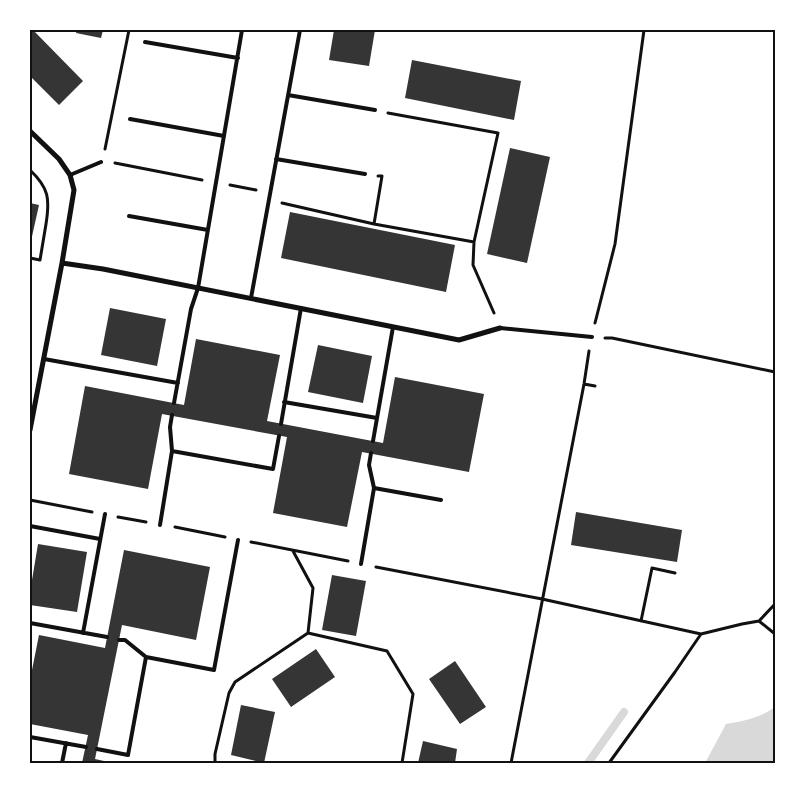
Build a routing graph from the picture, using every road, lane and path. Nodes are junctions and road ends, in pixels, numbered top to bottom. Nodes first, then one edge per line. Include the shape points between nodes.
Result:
1 (129, 30) edge
2 (242, 30) edge
3 (300, 30) edge
4 (644, 30) edge
5 (145, 42) dead end
6 (238, 58) junction
7 (288, 95) junction
8 (376, 110) joint
9 (130, 119) dead end
10 (30, 131) edge
11 (224, 136) junction
12 (276, 159) junction
13 (101, 162) junction
14 (30, 170) edge
15 (365, 174) joint
16 (70, 175) junction
17 (216, 183) junction
18 (270, 192) junction
19 (269, 200) junction
20 (130, 216) dead end
21 (374, 224) junction
22 (208, 230) junction
23 (474, 242) junction
24 (30, 258) edge
25 (62, 263) junction
26 (198, 288) junction
27 (251, 298) junction
28 (301, 308) junction
29 (393, 326) junction
30 (500, 328) junction
31 (592, 337) junction
32 (44, 359) junction
33 (775, 372) edge
34 (178, 383) junction
35 (584, 384) junction
36 (595, 386) dead end
37 (284, 402) junction
38 (174, 403) dead end
39 (172, 415) dead end
40 (377, 418) junction
41 (281, 424) dead end
42 (30, 430) edge
43 (279, 436) dead end
44 (373, 441) dead end
45 (172, 451) junction
46 (371, 453) dead end
47 (374, 488) junction
48 (30, 500) edge
49 (441, 500) dead end
50 (105, 514) junction
51 (160, 525) junction
52 (30, 526) edge
53 (100, 539) junction
54 (238, 540) junction
55 (293, 551) junction
56 (361, 564) junction
57 (675, 573) dead end
58 (542, 599) junction
59 (775, 604) edge
60 (641, 621) junction
61 (759, 621) junction
62 (30, 623) edge
63 (83, 633) junction
64 (308, 633) junction
65 (701, 634) junction
66 (775, 634) edge
67 (107, 637) dead end
68 (119, 640) dead end
69 (146, 657) junction
70 (30, 736) edge
71 (66, 743) junction
72 (86, 747) dead end
73 (97, 749) dead end
74 (62, 763) edge
75 (215, 763) edge
76 (402, 763) edge
77 (511, 763) edge
78 (609, 763) edge

1 - 13 path
2 - 6 lane
3 - 7 lane
4 - 31 path via 615,244
5 - 6 lane
6 - 11 lane
7 - 8 lane
7 - 12 lane
8 - 23 path via 498,133
9 - 11 lane
10 - 16 street via 59,159
11 - 17 lane
12 - 15 lane
12 - 18 lane
13 - 16 lane
13 - 17 path
14 - 24 path via 42,184 49,206 40,260
15 - 21 path via 382,176
16 - 25 street via 74,190
17 - 18 path
17 - 22 lane
18 - 19 lane
19 - 21 path
19 - 27 lane
20 - 22 lane
21 - 23 path
22 - 26 lane
23 - 30 path via 473,265
25 - 26 street
25 - 32 street
26 - 27 street
26 - 34 lane via 191,309
27 - 28 street
28 - 29 street
28 - 37 lane
29 - 30 street via 458,340
29 - 40 lane
30 - 31 lane
31 - 33 path via 612,338
31 - 35 path
32 - 34 lane
32 - 42 street
34 - 38 lane
35 - 36 path
35 - 58 path
37 - 40 lane
37 - 41 lane
39 - 45 lane
40 - 44 lane
43 - 45 lane via 273,469
45 - 51 lane
46 - 47 lane via 369,465
47 - 49 lane
47 - 56 lane
48 - 50 path
50 - 51 path
50 - 53 lane
51 - 54 path
52 - 53 lane
53 - 63 lane
54 - 55 path
54 - 69 lane via 214,670
55 - 56 path
55 - 64 path via 312,588
56 - 58 path
57 - 60 path via 652,568
58 - 60 path
58 - 77 path
59 - 61 path
60 - 65 path
61 - 65 path
61 - 66 path
62 - 63 lane
63 - 67 lane
64 - 75 path via 235,682 229,693
64 - 76 path via 387,651 413,694
65 - 78 path
68 - 69 lane via 125,640
69 - 73 lane via 128,755
70 - 71 lane
71 - 72 lane
71 - 74 lane

